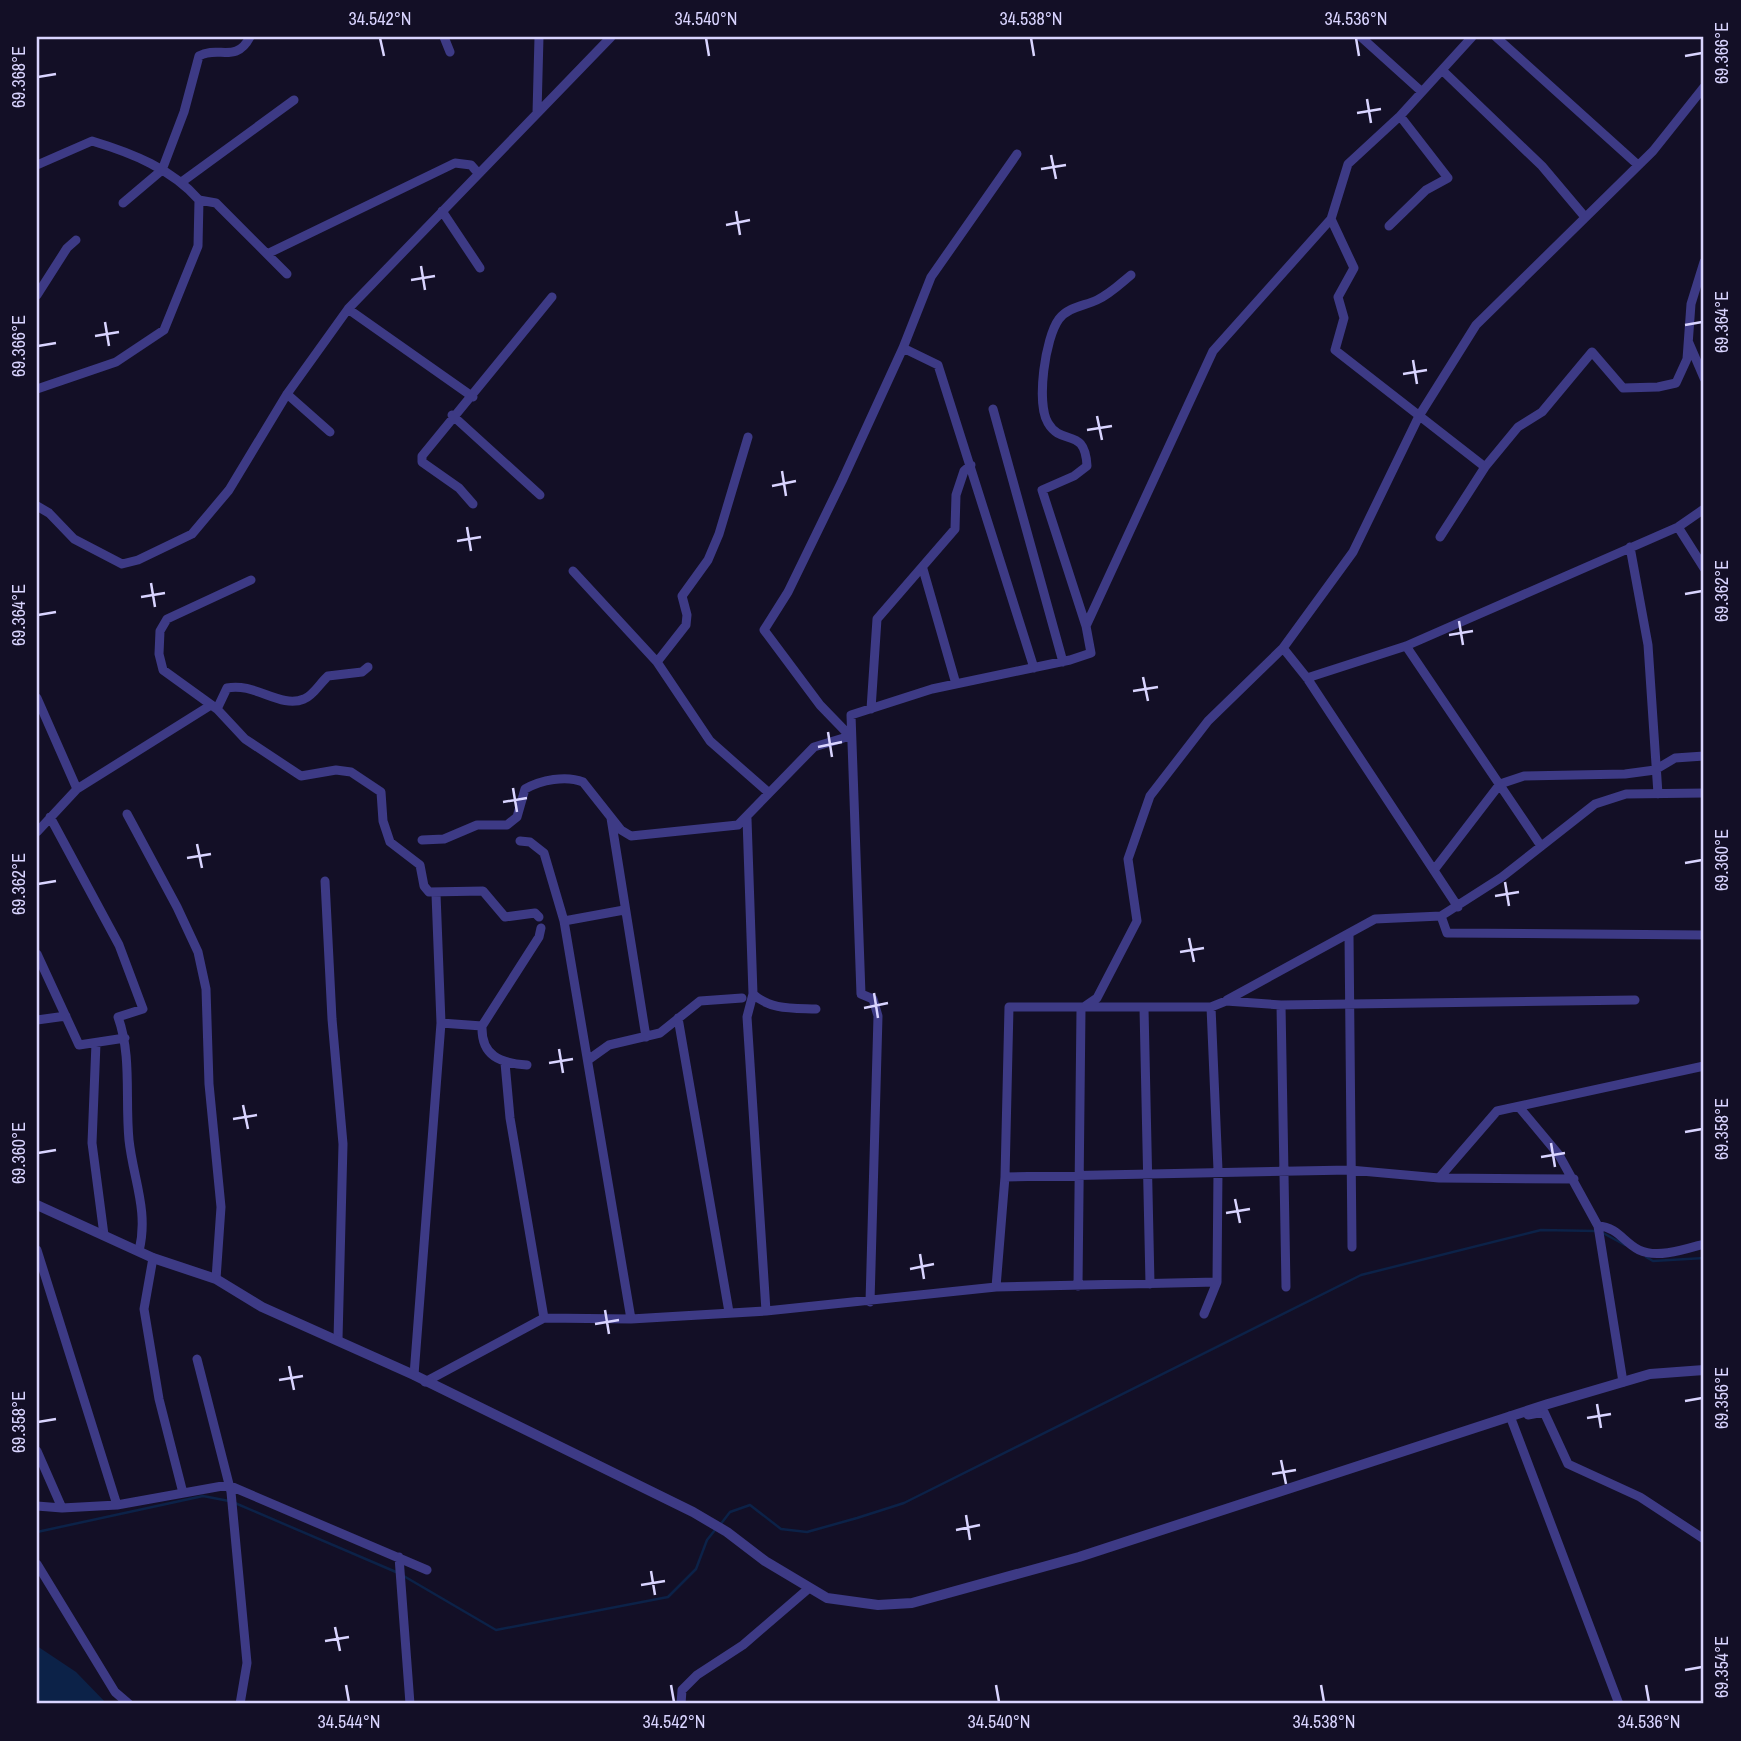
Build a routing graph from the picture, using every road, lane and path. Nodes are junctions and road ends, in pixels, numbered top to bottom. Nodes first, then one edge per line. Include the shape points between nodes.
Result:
1 (250, 37) edge
2 (444, 37) edge
3 (539, 37) edge
4 (611, 37) edge
5 (1361, 37) edge
6 (1472, 37) edge
7 (1496, 37) edge
8 (450, 51) dead end
9 (1442, 70) junction
10 (1704, 86) edge
11 (1422, 92) junction
12 (293, 100) dead end
13 (537, 113) junction
14 (1400, 116) junction
15 (1017, 154) dead end
16 (37, 165) edge
17 (1638, 165) junction
18 (162, 170) junction
19 (478, 173) junction
20 (183, 181) junction
21 (199, 200) junction
22 (123, 203) dead end
23 (442, 211) junction
24 (1585, 217) junction
25 (1331, 219) junction
26 (1389, 226) dead end
27 (76, 240) dead end
28 (269, 253) junction
29 (1704, 262) edge
30 (480, 268) dead end
31 (288, 274) dead end
32 (1131, 275) dead end
33 (37, 295) edge
34 (552, 297) dead end
35 (348, 309) junction
36 (903, 348) junction
37 (1704, 348) edge
38 (1690, 357) junction
39 (1704, 379) edge
40 (37, 390) edge
41 (288, 394) junction
42 (473, 397) junction
43 (993, 410) dead end
44 (452, 415) junction
45 (1419, 416) junction
46 (330, 432) dead end
47 (747, 437) dead end
48 (971, 465) junction
49 (1485, 467) junction
50 (540, 495) dead end
51 (473, 504) dead end
52 (37, 506) edge
53 (1704, 509) edge
54 (1678, 527) junction
55 (1440, 537) dead end
56 (1630, 547) junction
57 (1704, 568) edge
58 (923, 569) junction
59 (573, 571) dead end
60 (251, 580) dead end
61 (1086, 626) junction
62 (1405, 646) junction
63 (1283, 648) junction
64 (657, 662) junction
65 (1063, 662) junction
66 (368, 667) dead end
67 (1034, 668) junction
68 (1307, 678) junction
69 (956, 684) junction
70 (37, 698) edge
71 (214, 707) junction
72 (871, 709) junction
73 (850, 736) junction
74 (1704, 756) edge
75 (1655, 770) junction
76 (1500, 784) junction
77 (78, 789) junction
78 (769, 793) junction
79 (1704, 793) edge
80 (1658, 794) junction
81 (127, 814) dead end
82 (610, 815) junction
83 (50, 817) junction
84 (747, 819) junction
85 (37, 832) edge
86 (422, 840) dead end
87 (520, 841) dead end
88 (1541, 846) junction
89 (1434, 870) junction
90 (325, 881) dead end
91 (436, 894) junction
92 (1458, 907) junction
93 (624, 910) junction
94 (1441, 916) junction
95 (539, 917) dead end
96 (564, 921) junction
97 (541, 928) dead end
98 (1349, 935) junction
99 (1704, 935) edge
100 (37, 954) edge
101 (753, 994) junction
102 (742, 998) dead end
103 (1635, 1000) dead end
104 (1226, 1001) junction
105 (1281, 1005) junction
106 (1351, 1005) junction
107 (1211, 1007) junction
108 (1144, 1008) junction
109 (816, 1009) dead end
110 (1081, 1009) junction
111 (66, 1016) junction
112 (678, 1018) junction
113 (37, 1020) edge
114 (441, 1023) junction
115 (482, 1026) junction
116 (646, 1037) junction
117 (125, 1038) junction
118 (96, 1043) junction
119 (588, 1060) junction
120 (505, 1063) junction
121 (527, 1065) dead end
122 (1704, 1066) edge
123 (1519, 1107) junction
124 (1218, 1170) junction
125 (1350, 1170) junction
126 (1285, 1171) junction
127 (1147, 1172) junction
128 (1077, 1174) junction
129 (1005, 1177) junction
130 (1438, 1178) junction
131 (1574, 1179) junction
132 (37, 1205) edge
133 (1598, 1226) junction
134 (104, 1235) junction
135 (1704, 1244) edge
136 (1352, 1247) dead end
137 (37, 1250) edge
138 (139, 1251) junction
139 (153, 1258) junction
140 (216, 1279) junction
141 (1217, 1282) junction
142 (1150, 1284) junction
143 (1078, 1286) junction
144 (996, 1287) junction
145 (1286, 1287) dead end
146 (870, 1302) junction
147 (766, 1311) junction
148 (729, 1312) junction
149 (1204, 1314) dead end
150 (544, 1318) junction
151 (631, 1319) junction
152 (338, 1339) junction
153 (197, 1359) dead end
154 (1704, 1370) edge
155 (414, 1375) junction
156 (425, 1382) junction
157 (1623, 1382) junction
158 (1511, 1417) junction
159 (37, 1451) edge
160 (230, 1488) junction
161 (183, 1493) junction
162 (117, 1505) junction
163 (37, 1506) edge
164 (62, 1508) junction
165 (1704, 1539) edge
166 (399, 1562) junction
167 (37, 1563) edge
168 (427, 1570) dead end
169 (808, 1589) junction
170 (129, 1704) edge
171 (240, 1704) edge
172 (410, 1704) edge
173 (681, 1704) edge
174 (1619, 1704) edge

1 - 18 street via 231,54 206,52 199,56
2 - 8 street
3 - 13 street
4 - 13 street
5 - 11 street
6 - 9 street
7 - 17 street
9 - 11 street
9 - 24 street via 1542,166
10 - 17 street
11 - 14 street
12 - 20 street
13 - 19 street
14 - 25 street via 1348,164
14 - 26 street via 1448,178 1426,190
15 - 36 street via 931,277
16 - 18 street via 92,141
17 - 24 street
18 - 20 street
18 - 22 street
19 - 23 street
19 - 28 street via 471,164 456,163
20 - 21 street
21 - 28 street via 216,203
21 - 40 street via 198,246 163,330 116,362
23 - 30 street
23 - 35 street
24 - 45 street via 1476,325
25 - 45 street via 1354,268 1338,297 1344,318 1335,350
25 - 61 street via 1213,351
27 - 33 street
28 - 31 street
29 - 38 street via 1691,304
32 - 61 street via 1109,293 1058,320 1046,355 1042,405 1049,425 1077,438 1086,449 1087,466 1042,490
34 - 42 street
35 - 41 street
35 - 42 street
36 - 48 street via 938,365
36 - 73 street via 806,557 764,630 820,705
37 - 38 street
38 - 39 street
38 - 49 street via 1676,383 1629,389 1618,384 1592,352 1542,412 1518,427
41 - 46 street
41 - 52 street via 229,490 192,534 138,560 122,564 105,557 74,539
42 - 44 street
43 - 65 street
44 - 50 street
44 - 51 street via 421,459
45 - 49 street
45 - 63 street via 1353,552
47 - 64 street via 719,534 708,560 682,596 686,625
48 - 58 street via 964,471 956,495 954,528
48 - 67 street
49 - 55 street
53 - 54 street
54 - 56 street
54 - 57 street
56 - 62 street
56 - 75 street via 1648,645
58 - 69 street
58 - 72 street via 877,619
59 - 64 street
60 - 71 street via 163,623 159,654 163,670
61 - 65 street via 1091,653
62 - 68 street
62 - 76 street
63 - 68 street
63 - 110 street via 1208,722 1150,796 1128,859 1138,921 1097,998
64 - 78 street via 710,741
65 - 67 street
66 - 71 street via 362,672 328,676 305,699 292,701 249,687 227,688
67 - 69 street
68 - 89 street
69 - 72 street
70 - 77 street
71 - 77 street
71 - 91 street via 245,739 301,776 351,772 381,792 390,842 416,860 424,886
72 - 73 street via 851,715
73 - 78 street via 814,747
73 - 146 street via 861,994 873,999 878,1016
74 - 75 street via 1675,758
75 - 76 street via 1524,776
75 - 80 street
76 - 88 street
76 - 89 street
77 - 83 street
78 - 84 street
79 - 80 street
80 - 88 street via 1626,794 1595,804
81 - 140 street via 198,952 206,989 209,1084 221,1207
82 - 84 street via 631,836 725,829
82 - 86 street via 583,782 543,781 525,789 517,817 507,825 477,825 443,839
82 - 93 street
83 - 85 street
83 - 117 street via 119,945 143,1009 118,1015
84 - 101 street
87 - 96 street via 530,842 544,853
88 - 92 street
89 - 92 street
90 - 152 street via 343,1144
91 - 95 street via 479,890 505,917 536,913
91 - 114 street
92 - 94 street
93 - 96 street
93 - 116 street
94 - 98 street via 1376,919
94 - 99 street via 1447,933
96 - 119 street
97 - 115 street
98 - 104 street
98 - 106 street
100 - 111 street
101 - 109 street via 773,1006
101 - 147 street via 747,1017
102 - 112 street via 706,999
103 - 106 street
104 - 105 street
104 - 107 street
105 - 106 street
105 - 126 street
106 - 125 street
107 - 108 street
107 - 124 street
108 - 110 street
108 - 127 street
110 - 128 street
110 - 129 street via 1009,1007
111 - 113 street
111 - 118 street via 79,1045
112 - 116 street via 660,1033
112 - 148 street
114 - 115 street
114 - 155 street
115 - 120 street via 486,1049
116 - 119 street via 609,1045
117 - 118 street
117 - 138 street via 130,1140 144,1216
118 - 134 street via 92,1143
119 - 151 street
120 - 121 street
120 - 150 street via 513,1143
122 - 123 street
123 - 130 street via 1497,1111
123 - 131 street
124 - 126 street
124 - 127 street
124 - 141 street
125 - 126 street
125 - 130 street
125 - 136 street
126 - 145 street
127 - 128 street
127 - 142 street
128 - 129 street
128 - 143 street
129 - 144 street
130 - 131 street
131 - 133 street
132 - 134 street
133 - 135 street via 1609,1227 1641,1251 1677,1252
133 - 157 street
134 - 138 street
137 - 162 street
138 - 139 street
139 - 140 street
139 - 161 street via 144,1309 159,1399
140 - 152 street via 262,1307
141 - 142 street
141 - 149 street
142 - 143 street
143 - 144 street
144 - 146 street
146 - 147 street
147 - 148 street
148 - 151 street
150 - 151 street
150 - 156 street
152 - 155 street
153 - 160 street
154 - 157 street via 1650,1374
155 - 156 street
156 - 169 street via 693,1513
157 - 158 street
158 - 165 street via 1544,1412 1568,1464 1640,1497
158 - 169 street via 1079,1557 912,1603 851,1603
158 - 174 street
159 - 164 street
160 - 161 street
160 - 166 street
160 - 171 street via 247,1663
161 - 162 street
162 - 164 street
163 - 164 street
166 - 168 street
166 - 172 street
167 - 170 street via 115,1692
169 - 173 street via 743,1645 697,1675 682,1690

